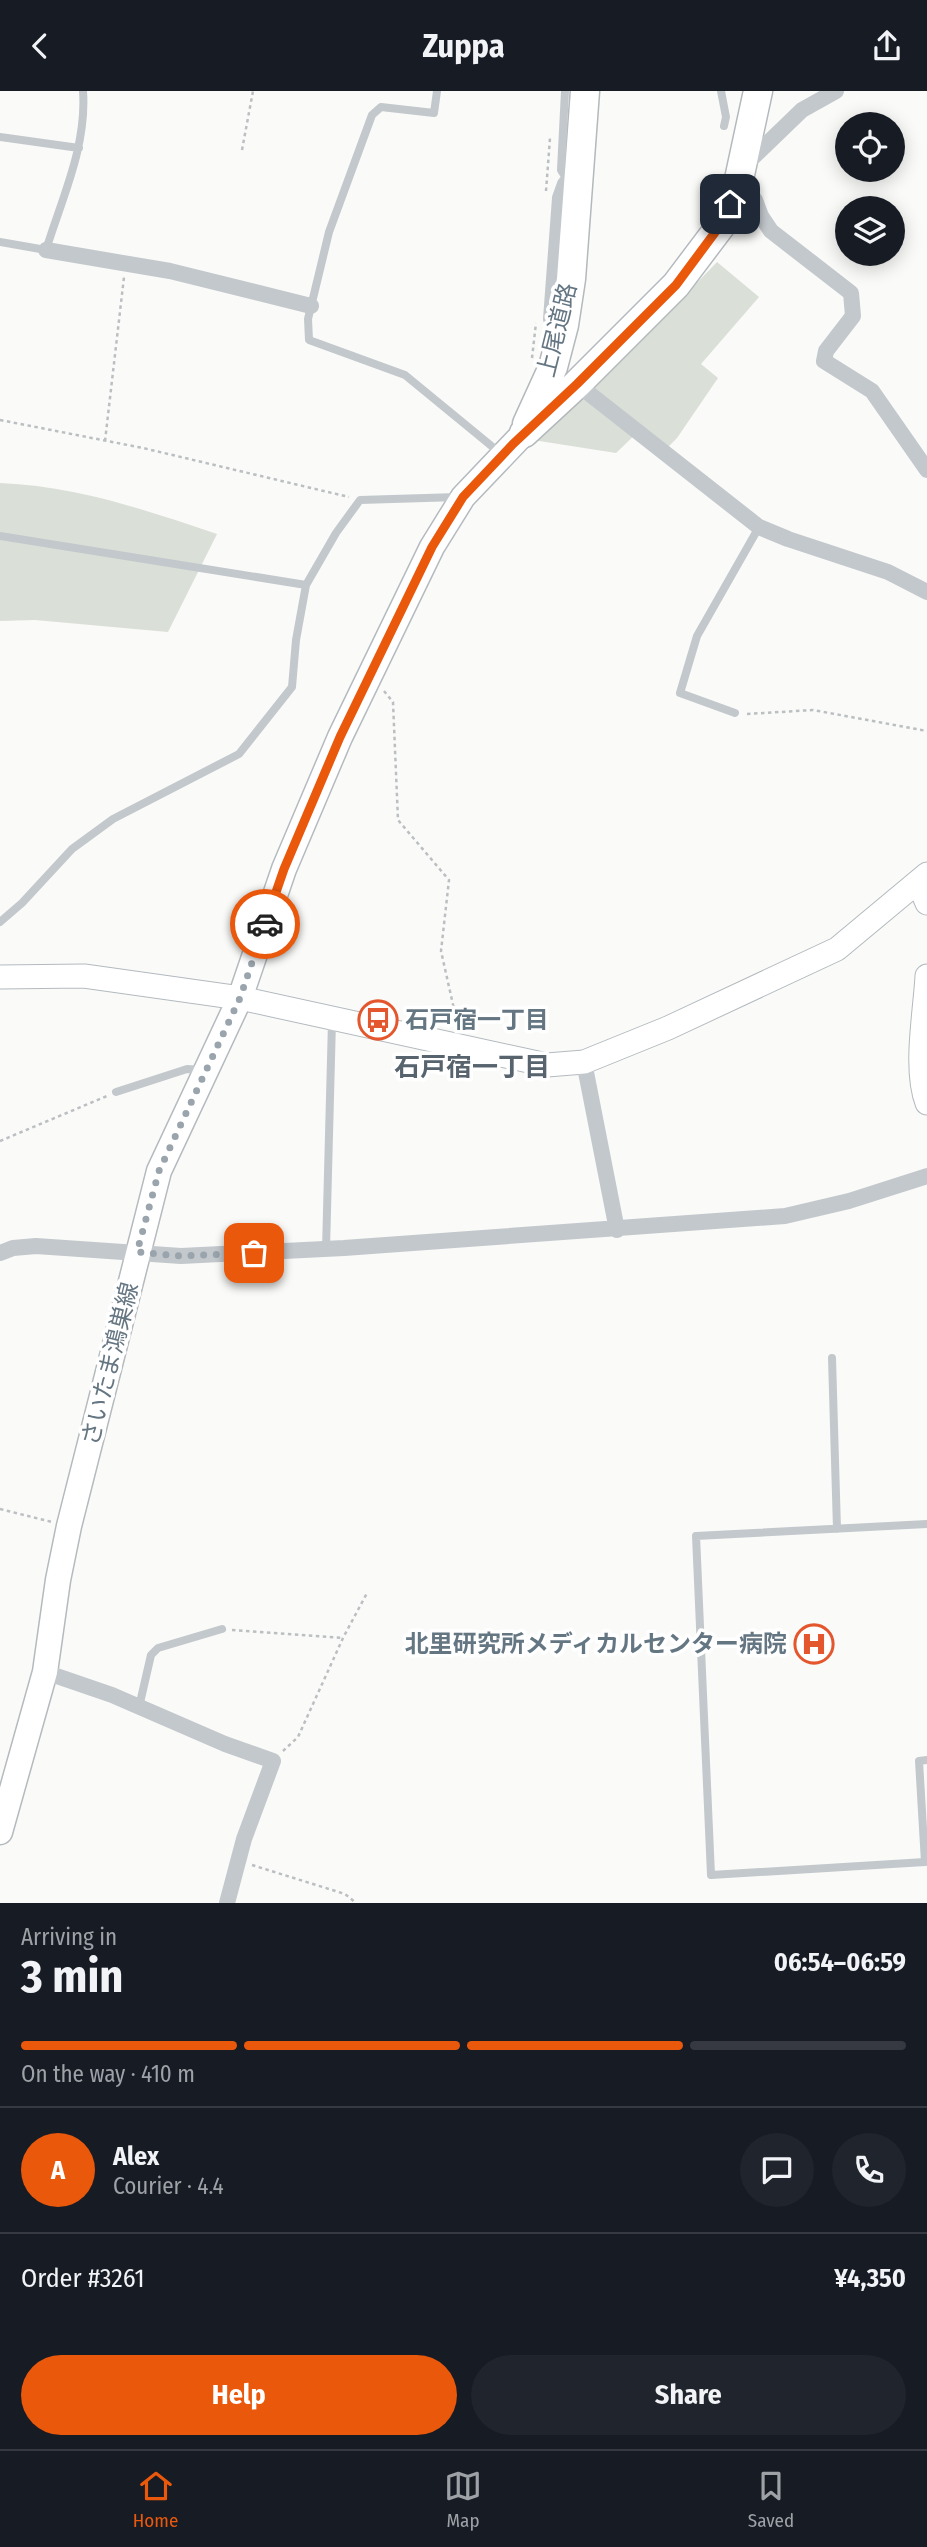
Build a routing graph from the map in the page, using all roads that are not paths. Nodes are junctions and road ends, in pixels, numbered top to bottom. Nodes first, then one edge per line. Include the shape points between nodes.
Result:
1 (83, 91) edge
2 (437, 91) edge
3 (565, 91) edge
4 (585, 91) edge
5 (721, 91) edge
6 (758, 91) edge
7 (836, 91) edge
8 (724, 126) dead end
9 (0, 137) edge
10 (79, 148) junction
11 (574, 173) junction
12 (740, 176) junction
13 (0, 242) edge
14 (46, 250) junction
15 (311, 306) junction
16 (577, 384) junction
17 (524, 433) junction
18 (502, 455) junction
19 (927, 470) edge
20 (463, 497) junction
21 (759, 527) junction
22 (0, 535) edge
23 (306, 585) junction
24 (927, 592) edge
25 (735, 713) road end
26 (924, 886) edge
27 (0, 922) edge
28 (927, 976) edge
29 (0, 977) edge
30 (240, 998) junction
31 (332, 1018) junction
32 (584, 1062) junction
33 (206, 1071) junction
34 (117, 1092) road end
35 (927, 1103) edge
36 (927, 1176) edge
37 (617, 1230) junction
38 (326, 1249) junction
39 (137, 1252) junction
40 (0, 1253) edge
41 (831, 1358) dead end
42 (927, 1524) edge
43 (837, 1529) junction
44 (222, 1629) road end
45 (45, 1672) junction
46 (139, 1707) junction
47 (927, 1760) edge
48 (0, 1832) edge
49 (227, 1903) edge

1 - 10 lane via 85,114
2 - 15 lane via 434,113 381,107 372,115 329,232
3 - 11 lane via 561,170
4 - 11 highway, 上尾道路
5 - 8 lane
6 - 12 highway, 上尾道路
7 - 12 street via 802,110
9 - 10 lane
10 - 14 lane
11 - 17 highway, 上尾道路 via 571,279 561,337
12 - 16 highway, 上尾道路 via 722,223 676,285
12 - 19 street via 771,231 851,293 853,316 826,351 824,361 872,391
13 - 14 lane
14 - 15 street via 170,271
15 - 18 lane via 309,339 405,375
16 - 17 highway, 上尾道路
16 - 21 street
17 - 18 main road, さいたま鴻巣線
18 - 20 main road, さいたま鴻巣線
20 - 23 lane via 360,500
20 - 30 main road, さいたま鴻巣線 via 432,547 340,737 284,869
21 - 24 street via 888,572
21 - 25 lane via 697,636 681,693
22 - 23 lane
23 - 27 lane via 292,687 239,754 113,818 72,849
26 - 32 street via 837,949
28 - 35 street via 922,1060
29 - 30 street via 84,976
30 - 31 street
30 - 33 main road, さいたま鴻巣線
31 - 32 street via 547,1065
31 - 38 lane
32 - 37 street
33 - 34 lane via 187,1069
33 - 39 main road, さいたま鴻巣線 via 159,1171
36 - 37 street via 785,1216
37 - 38 street
38 - 39 street via 181,1256
39 - 40 street via 36,1246
39 - 45 main road, さいたま鴻巣線 via 69,1526
41 - 43 lane
42 - 43 lane
43 - 47 lane via 696,1536 711,1875 925,1862 919,1761
44 - 46 lane via 158,1648 151,1655
45 - 46 street
45 - 48 main road, さいたま鴻巣線
46 - 49 street via 273,1761

